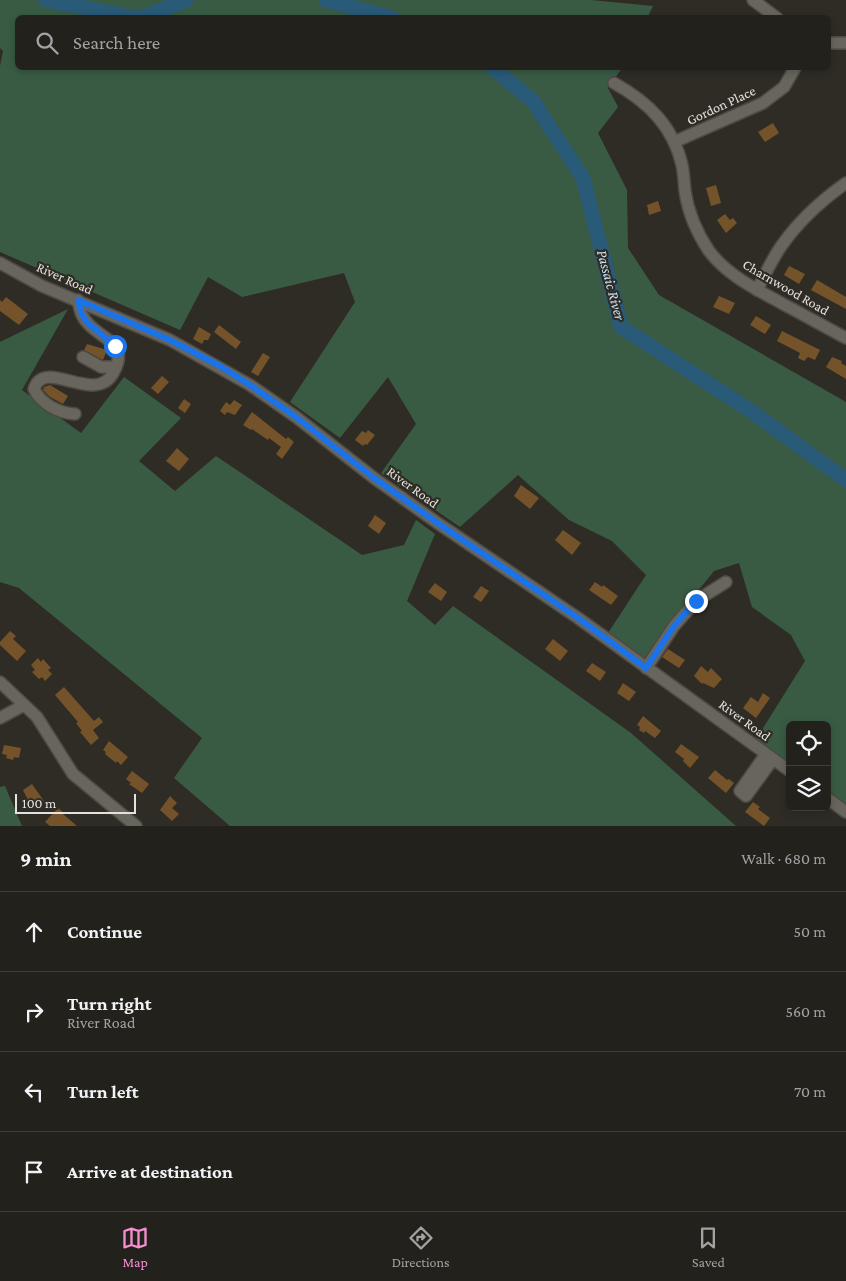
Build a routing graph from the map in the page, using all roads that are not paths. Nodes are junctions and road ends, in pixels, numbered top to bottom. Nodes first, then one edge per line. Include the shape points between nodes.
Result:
1 (755, 1) edge
2 (773, 15) edge
3 (831, 43) edge
4 (846, 43) edge
5 (794, 70) edge
6 (614, 83) dead end
7 (674, 142) junction
8 (846, 183) edge
9 (0, 263) edge
10 (757, 290) junction
11 (78, 300) junction
12 (846, 338) edge
13 (83, 357) dead end
14 (116, 367) junction
15 (75, 414) dead end
16 (726, 582) dead end
17 (646, 668) junction
18 (0, 682) edge
19 (24, 705) junction
20 (0, 718) edge
21 (770, 757) junction
22 (786, 768) edge
23 (743, 793) dead end
24 (831, 801) edge
25 (846, 812) edge
26 (136, 826) edge

1 - 2 street
3 - 4 street
5 - 7 street, Gordon Place via 784,87 763,103
6 - 7 street, Charnwood Road via 651,109
7 - 10 street, Charnwood Road via 682,164 688,203 702,240 727,270
8 - 10 street via 826,198 791,234
9 - 11 street, River Road via 42,286
10 - 12 street, Charnwood Road
11 - 14 street via 88,323 118,350
11 - 17 street, River Road via 170,340 250,385 374,478
13 - 14 street via 101,367
14 - 15 street via 110,378 97,385 52,377 42,378 36,383 34,389 43,401 58,410
16 - 17 street via 696,601 674,626
17 - 21 street, River Road
18 - 19 street
19 - 20 street
19 - 26 street via 42,724 73,774
21 - 22 street, River Road
21 - 23 street
24 - 25 street

